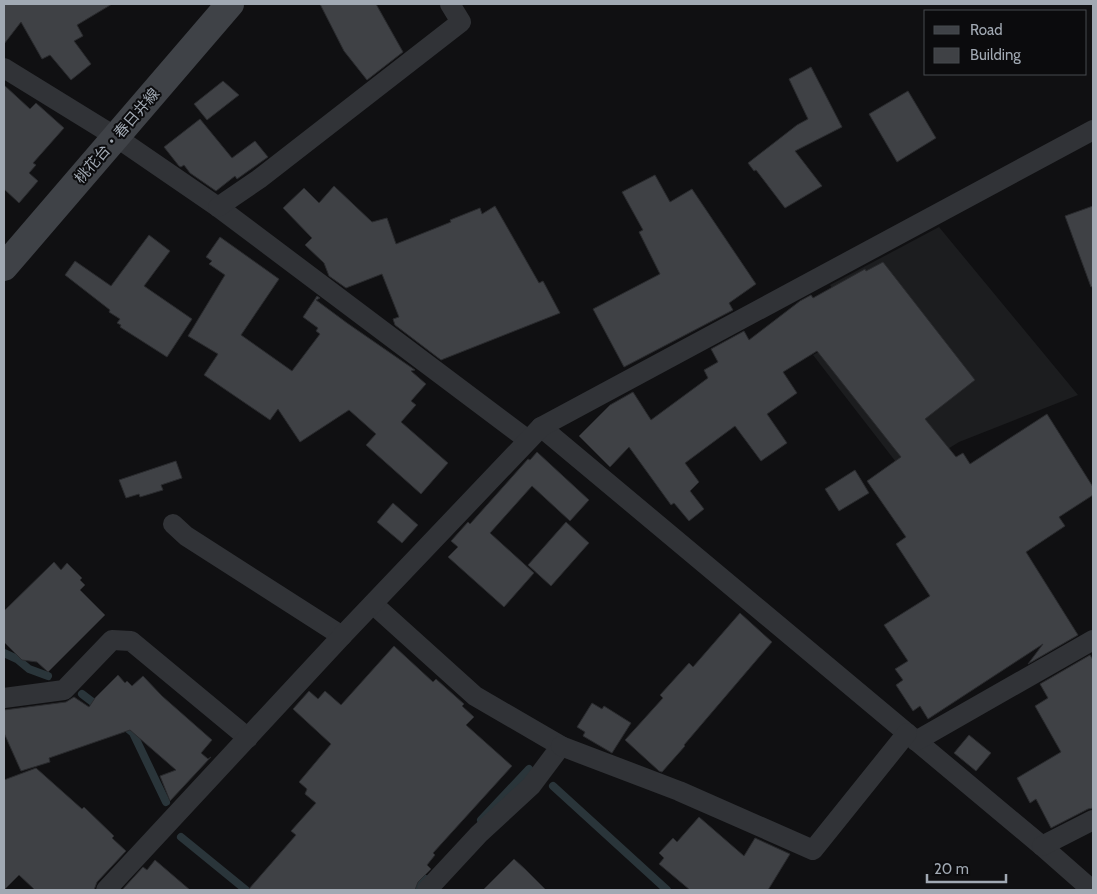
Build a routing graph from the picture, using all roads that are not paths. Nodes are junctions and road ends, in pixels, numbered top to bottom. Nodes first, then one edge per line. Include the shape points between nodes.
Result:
1 (230, 4) edge
2 (450, 4) edge
3 (4, 68) edge
4 (1093, 130) edge
5 (116, 137) junction
6 (218, 207) junction
7 (4, 267) edge
8 (534, 434) junction
9 (173, 524) dead end
10 (373, 604) junction
11 (342, 636) junction
12 (1093, 640) edge
13 (4, 698) edge
14 (911, 737) junction
15 (248, 738) junction
16 (561, 746) junction
17 (1093, 820) edge
18 (1042, 846) junction
19 (106, 890) edge
20 (428, 890) edge
21 (1092, 890) edge

1 - 5 street, 桃花台・春日井線
2 - 6 street via 461,22 259,179
3 - 5 street
4 - 8 street
5 - 6 street
5 - 7 street, 桃花台・春日井線
6 - 8 street
8 - 10 street
8 - 14 street
9 - 11 street via 186,536
10 - 11 street
10 - 16 street via 476,696
11 - 15 street
12 - 14 street
13 - 15 street via 64,690 112,640 131,641
14 - 16 street via 813,850 679,791
14 - 18 street
15 - 19 street
16 - 20 street via 531,786 479,834
17 - 18 street
18 - 21 street

